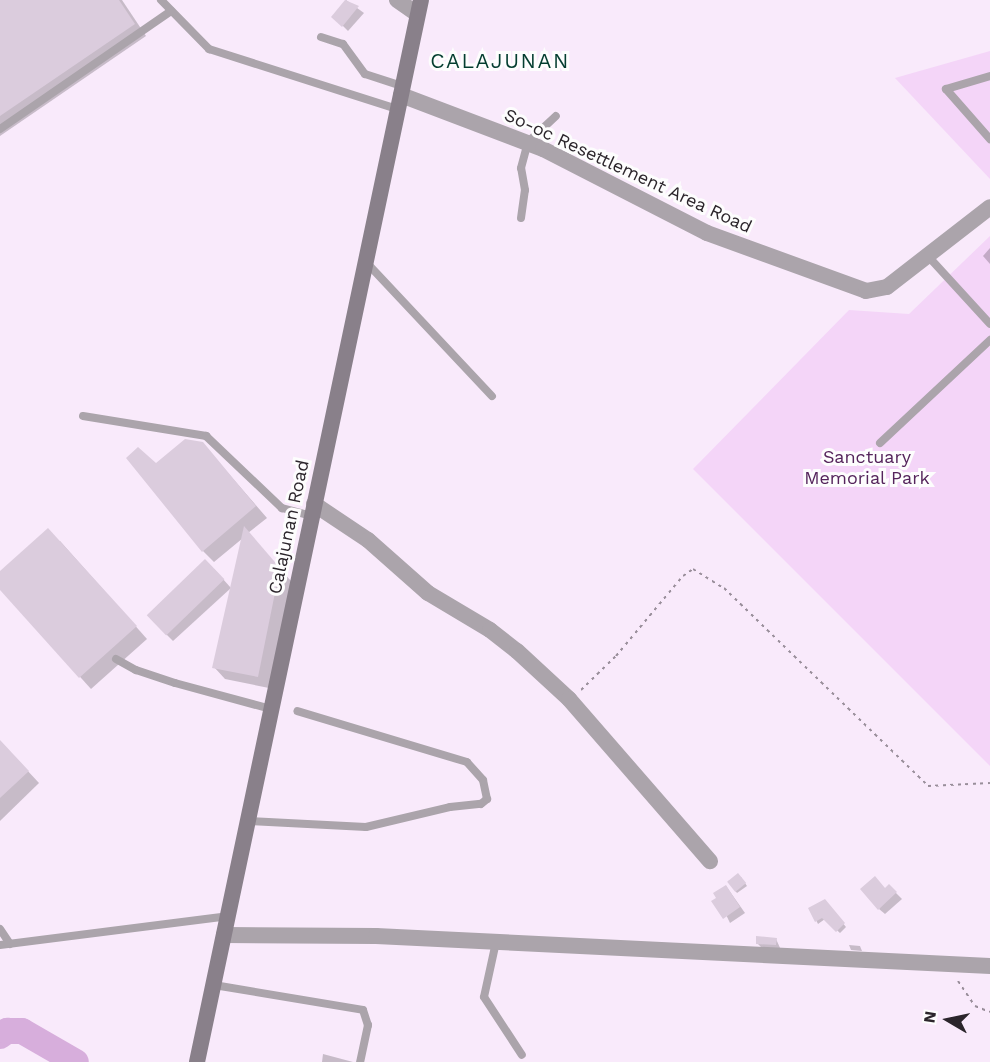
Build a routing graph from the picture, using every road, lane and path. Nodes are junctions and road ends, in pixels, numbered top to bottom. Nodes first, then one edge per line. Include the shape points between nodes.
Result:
1 (161, 0) edge
2 (398, 0) edge
3 (419, 7) edge
4 (171, 11) junction
5 (321, 37) dead end
6 (990, 75) edge
7 (400, 97) junction
8 (556, 116) dead end
9 (0, 129) edge
10 (990, 140) edge
11 (528, 142) junction
12 (990, 207) edge
13 (521, 218) dead end
14 (927, 255) junction
15 (366, 262) junction
16 (990, 324) edge
17 (990, 340) edge
18 (492, 396) dead end
19 (83, 416) dead end
20 (880, 443) dead end
21 (313, 510) junction
22 (116, 659) dead end
23 (569, 699) junction
24 (271, 708) junction
25 (297, 711) dead end
26 (990, 783) edge
27 (248, 821) junction
28 (710, 861) dead end
29 (229, 916) junction
30 (0, 929) edge
31 (224, 934) junction
32 (496, 942) junction
33 (10, 944) junction
34 (0, 945) edge
35 (947, 964) junction
36 (990, 966) edge
37 (214, 985) junction
38 (990, 1012) edge
39 (522, 1055) dead end
40 (198, 1062) edge
41 (360, 1062) edge

1 - 4 lane
2 - 3 street
3 - 7 main road, Calajunan Road
4 - 7 lane via 209,49
4 - 9 lane
5 - 7 lane via 343,44 365,74
6 - 10 lane via 946,89
7 - 11 street, So-oc Resettlement Area Road
7 - 15 main road, Calajunan Road
8 - 11 lane
11 - 13 lane via 521,168 525,190
11 - 14 street, So-oc Resettlement Area Road via 707,233 850,287 866,291 887,286
12 - 14 street, So-oc Resettlement Area Road
14 - 16 lane
15 - 18 lane
15 - 21 main road, Calajunan Road
17 - 20 lane
19 - 21 lane via 206,436 282,508
21 - 23 street via 368,540 428,593 490,630
21 - 24 main road, Calajunan Road
22 - 24 lane via 165,680
23 - 26 path via 616,656 693,569 724,588 928,786
23 - 28 street
24 - 27 main road, Calajunan Road
25 - 27 lane via 467,762 483,780 487,799 482,804 450,807 366,827
27 - 29 main road, Calajunan Road
29 - 31 main road, Calajunan Road
29 - 33 lane
30 - 33 lane
31 - 32 street
31 - 37 main road, Calajunan Road
32 - 35 street
32 - 39 lane via 484,997
33 - 34 lane
35 - 36 street
35 - 38 path via 975,1006
37 - 40 main road, Calajunan Road
37 - 41 lane via 363,1010 368,1025

